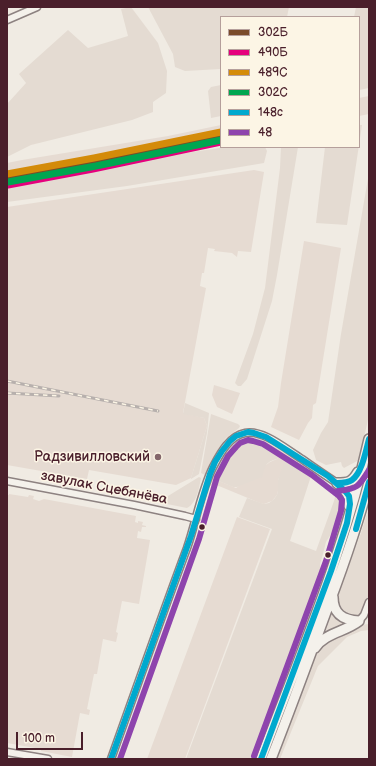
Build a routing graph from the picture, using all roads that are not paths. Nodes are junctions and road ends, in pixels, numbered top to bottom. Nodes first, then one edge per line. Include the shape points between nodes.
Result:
1 (37, 7) edge
2 (7, 20) edge
3 (369, 440) edge
4 (363, 464) junction
5 (7, 481) edge
6 (369, 482) edge
7 (337, 483) junction
8 (348, 518) junction
9 (196, 519) junction
10 (334, 592) junction
11 (369, 602) edge
12 (359, 621) junction
13 (310, 656) junction
14 (7, 752) edge
15 (48, 759) edge
16 (111, 759) edge
17 (261, 759) edge
18 (271, 759) edge

1 - 2 street
3 - 4 highway
4 - 7 highway via 354,479
4 - 8 highway
5 - 9 street, завулак Сцебянёва
6 - 10 highway
7 - 8 highway via 348,494
7 - 9 street via 274,441 247,432 231,440 213,468
8 - 17 highway via 313,623
9 - 16 street
10 - 12 highway via 334,607 340,615 346,619
10 - 13 highway
11 - 12 street
12 - 13 highway via 319,642
13 - 18 highway
14 - 15 street

